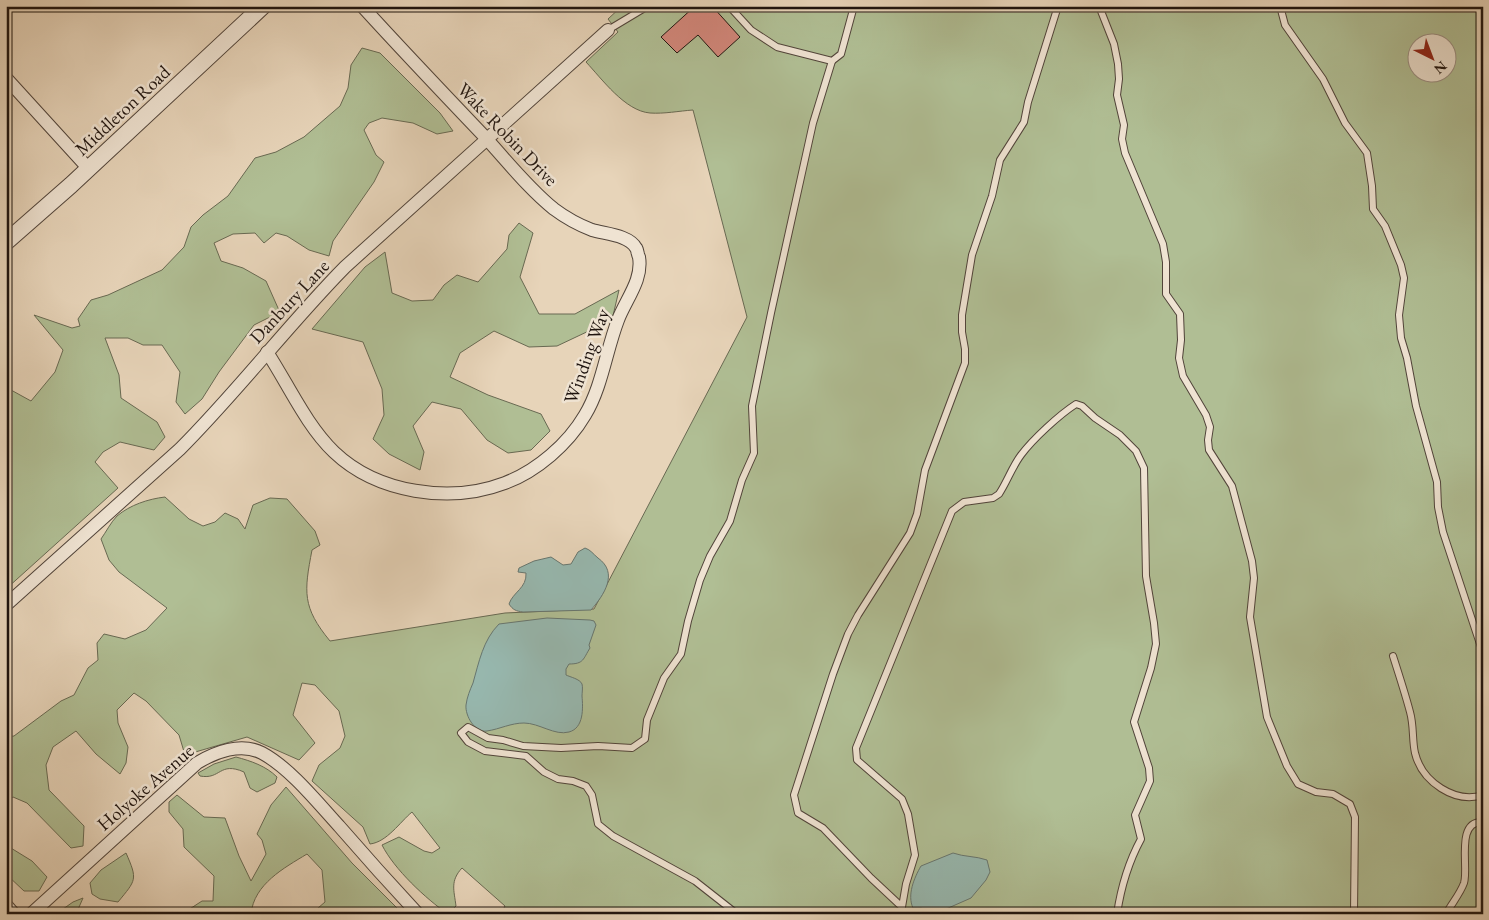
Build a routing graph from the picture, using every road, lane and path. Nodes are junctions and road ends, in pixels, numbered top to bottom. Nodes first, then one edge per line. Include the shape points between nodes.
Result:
1 (263, 6) edge
2 (362, 6) edge
3 (648, 6) edge
4 (729, 6) edge
5 (854, 6) edge
6 (1058, 6) edge
7 (1099, 6) edge
8 (1280, 6) edge
9 (608, 30) joint
10 (832, 61) junction
11 (6, 78) edge
12 (487, 140) junction
13 (88, 168) junction
14 (6, 242) edge
15 (640, 264) joint
16 (267, 352) junction
17 (6, 605) edge
18 (1483, 652) edge
19 (1393, 656) dead end
20 (1483, 795) edge
21 (1483, 822) edge
22 (6, 906) edge
23 (14, 914) edge
24 (32, 914) edge
25 (418, 914) edge
26 (737, 914) edge
27 (1117, 914) edge
28 (1354, 914) edge
29 (1446, 914) edge

1 - 13 street, Middleton Road
2 - 12 street, Wake Robin Drive
3 - 9 lane
4 - 10 lane via 751,30 777,46
5 - 10 lane via 840,54
6 - 27 lane via 1024,122 1000,160 992,196 972,255 962,315 965,363 925,470 918,514 910,534 848,634 794,796 798,814 823,828 902,908 914,855 908,814 902,798 857,760 856,748 952,511 964,502 993,498 999,494 1020,456 1033,441 1065,411 1076,404 1082,406 1136,451 1144,468 1146,576 1156,644 1134,722 1150,781 1135,815 1141,839 1129,862
7 - 28 lane via 1118,64 1117,95 1124,125 1125,154 1163,244 1166,294 1180,314 1182,376 1206,415 1210,427 1209,450 1232,486 1252,561 1254,578 1250,617 1266,717 1298,784 1316,792 1333,794 1350,804 1354,817
8 - 18 lane via 1285,25 1323,79 1345,123 1367,154 1373,209 1385,226 1404,278 1399,315 1401,338 1437,482 1443,532
9 - 12 street, Danbury Lane
10 - 26 lane via 813,122 752,406 754,453 730,521 700,580 681,654 664,678 647,720 645,739 632,748 561,748 523,746 488,738 468,727 461,733 468,742 485,751 526,756 544,772 586,786 592,796 598,824 613,836 695,881
11 - 13 street
12 - 15 street, Wake Robin Drive via 526,184 556,210 573,221 627,240 637,248
12 - 16 street, Danbury Lane via 345,268
13 - 14 street, Middleton Road
15 - 16 street, Winding Way via 638,279 618,319 586,414 569,438 546,459 506,483 481,490 440,493 408,490 367,476 333,451 311,425
16 - 17 street, Danbury Lane via 180,449
19 - 20 lane via 1413,723 1416,755 1427,776 1448,793 1459,797
21 - 29 lane via 1471,826 1467,833 1464,881
22 - 23 street
24 - 25 street, Holyoke Avenue via 197,763 233,748 262,753 283,768

